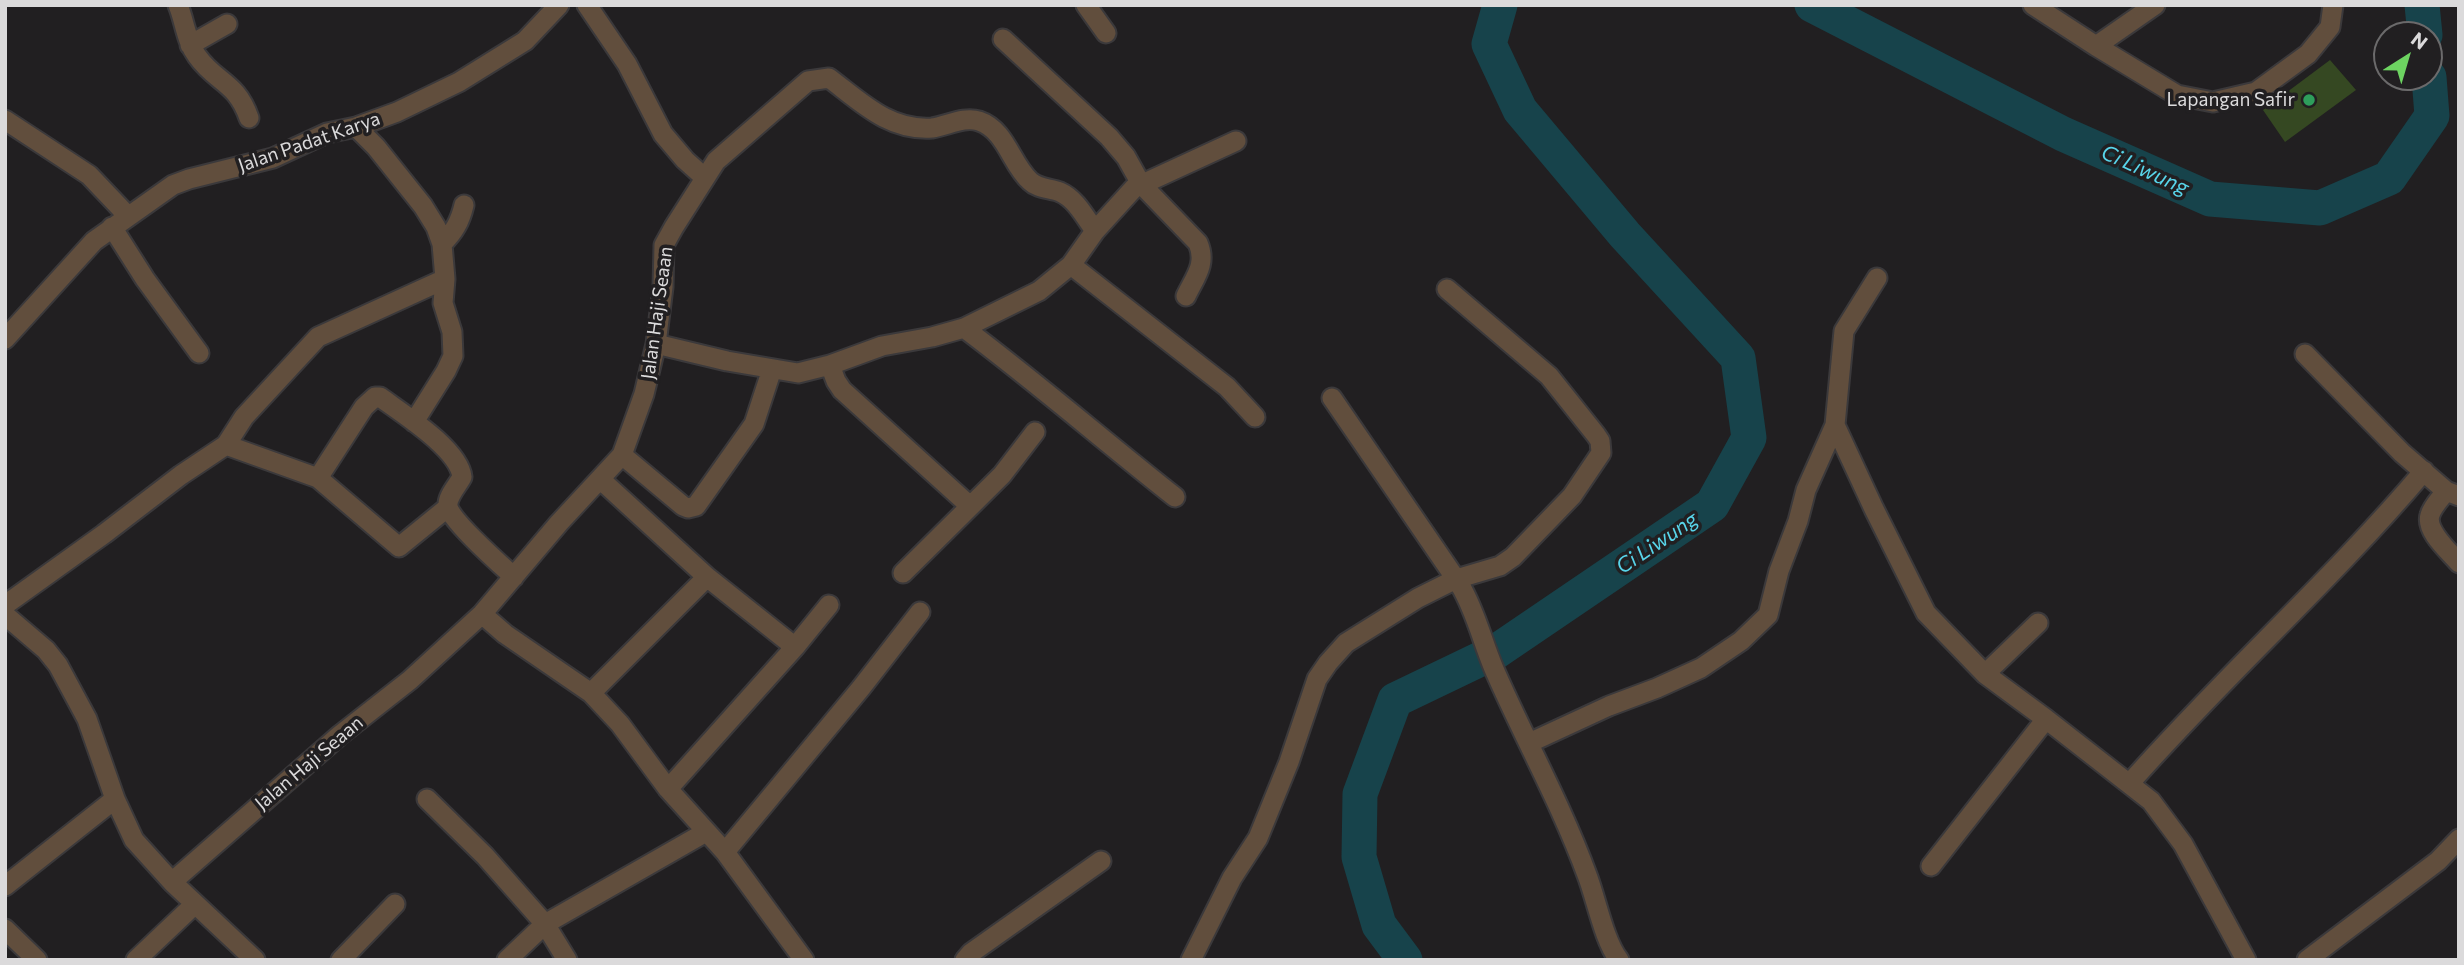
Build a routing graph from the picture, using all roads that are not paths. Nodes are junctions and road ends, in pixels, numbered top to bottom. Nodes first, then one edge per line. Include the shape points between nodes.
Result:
1 (178, 5) edge
2 (559, 5) edge
3 (587, 5) edge
4 (1086, 5) edge
5 (2033, 5) edge
6 (2155, 5) edge
7 (2333, 5) edge
8 (228, 24) dead end
9 (1106, 33) dead end
10 (1003, 39) dead end
11 (190, 45) junction
12 (2096, 46) junction
13 (249, 118) dead end
14 (5, 120) edge
15 (356, 127) junction
16 (1236, 141) dead end
17 (705, 178) junction
18 (1142, 184) junction
19 (464, 205) dead end
20 (120, 221) junction
21 (1095, 231) junction
22 (442, 244) junction
23 (1071, 265) junction
24 (1877, 278) dead end
25 (445, 279) junction
26 (1447, 289) dead end
27 (1185, 296) dead end
28 (964, 328) junction
29 (5, 340) edge
30 (656, 344) junction
31 (199, 353) dead end
32 (2305, 354) dead end
33 (830, 365) junction
34 (772, 369) junction
35 (1332, 398) dead end
36 (1255, 417) dead end
37 (414, 422) junction
38 (1835, 425) junction
39 (1035, 432) dead end
40 (226, 445) junction
41 (622, 455) junction
42 (2424, 471) junction
43 (318, 478) junction
44 (600, 479) junction
45 (2452, 494) edge
46 (1175, 497) dead end
47 (970, 506) junction
48 (447, 508) junction
49 (2459, 563) edge
50 (903, 573) dead end
51 (707, 577) junction
52 (514, 578) junction
53 (1456, 579) junction
54 (5, 605) edge
55 (829, 606) dead end
56 (920, 612) dead end
57 (482, 614) junction
58 (5, 615) edge
59 (2038, 623) dead end
60 (795, 648) junction
61 (1985, 674) junction
62 (591, 693) junction
63 (2046, 719) junction
64 (1529, 743) junction
65 (2130, 783) junction
66 (668, 789) junction
67 (115, 799) junction
68 (427, 799) dead end
69 (706, 832) junction
70 (2459, 839) edge
71 (724, 852) junction
72 (1101, 861) dead end
73 (1931, 866) dead end
74 (172, 882) junction
75 (5, 886) edge
76 (195, 904) junction
77 (395, 904) dead end
78 (545, 924) junction
79 (5, 929) edge
80 (972, 957) edge
81 (37, 960) edge
82 (136, 960) edge
83 (255, 960) edge
84 (341, 960) edge
85 (507, 960) edge
86 (567, 960) edge
87 (804, 960) edge
88 (1191, 960) edge
89 (1619, 960) edge
90 (2246, 960) edge
91 (2307, 960) edge

1 - 11 street
2 - 15 street, Jalan Padat Karya via 525,41 458,82
3 - 17 street via 627,64 663,134
4 - 9 street
5 - 12 street
6 - 12 street
7 - 12 street via 2330,26 2308,54 2256,92 2213,102 2177,95
8 - 11 street
10 - 18 street via 1109,137
11 - 13 street via 239,96
14 - 20 street via 89,175
15 - 20 street, Jalan Padat Karya via 327,133 273,158 173,185
15 - 22 street via 423,206
16 - 18 street
17 - 21 street, Jalan Haji Seaan via 716,162 808,81 830,78 882,118 905,126 932,128 971,119 982,122 1005,144 1027,179 1073,201
17 - 30 street, Jalan Haji Seaan via 664,245
18 - 21 street
18 - 27 street via 1203,253
19 - 22 street via 461,219
20 - 29 street, Jalan Padat Karya via 94,241
20 - 31 street via 145,279
21 - 23 street
22 - 25 street
23 - 28 street via 1038,291
23 - 36 street via 1227,387
24 - 38 street via 1844,331
25 - 37 street via 443,303 453,356
25 - 40 street via 318,337 244,417
26 - 53 street via 1549,376 1602,448 1576,491 1513,557 1500,566
28 - 33 street via 882,346
28 - 46 street
30 - 34 street
30 - 41 street, Jalan Haji Seaan
32 - 42 street
33 - 34 street via 798,373
33 - 47 street via 842,390
34 - 41 street via 754,424 696,506 683,506
35 - 53 street
37 - 43 street via 375,397
37 - 48 street via 454,457 462,471
38 - 61 street via 1926,612
38 - 64 street via 1806,490 1768,615 1741,641 1701,668
39 - 47 street via 1002,475
40 - 43 street
40 - 54 street
41 - 44 street, Jalan Haji Seaan
42 - 45 street
42 - 65 street via 2370,534
43 - 48 street via 400,547
44 - 51 street
44 - 52 street, Jalan Haji Seaan
45 - 49 street via 2429,516 2429,524
47 - 50 street
48 - 52 street
51 - 60 street
51 - 62 street
52 - 57 street, Jalan Haji Seaan
53 - 64 street via 1474,610 1493,668
53 - 88 street via 1346,643 1317,679 1258,838 1232,878
55 - 60 street
56 - 71 street
57 - 62 street
57 - 74 street, Jalan Haji Seaan
58 - 67 street via 58,665 87,719
59 - 61 street
60 - 66 street
61 - 63 street
62 - 66 street
63 - 65 street
63 - 73 street
64 - 89 street
65 - 90 street via 2151,801 2183,844
66 - 69 street
67 - 74 street via 134,840
67 - 75 street
68 - 78 street
69 - 71 street
69 - 78 street
70 - 91 street via 2438,861
71 - 87 street
72 - 80 street
74 - 76 street
76 - 82 street
76 - 83 street
77 - 84 street
78 - 85 street
78 - 86 street
79 - 81 street

